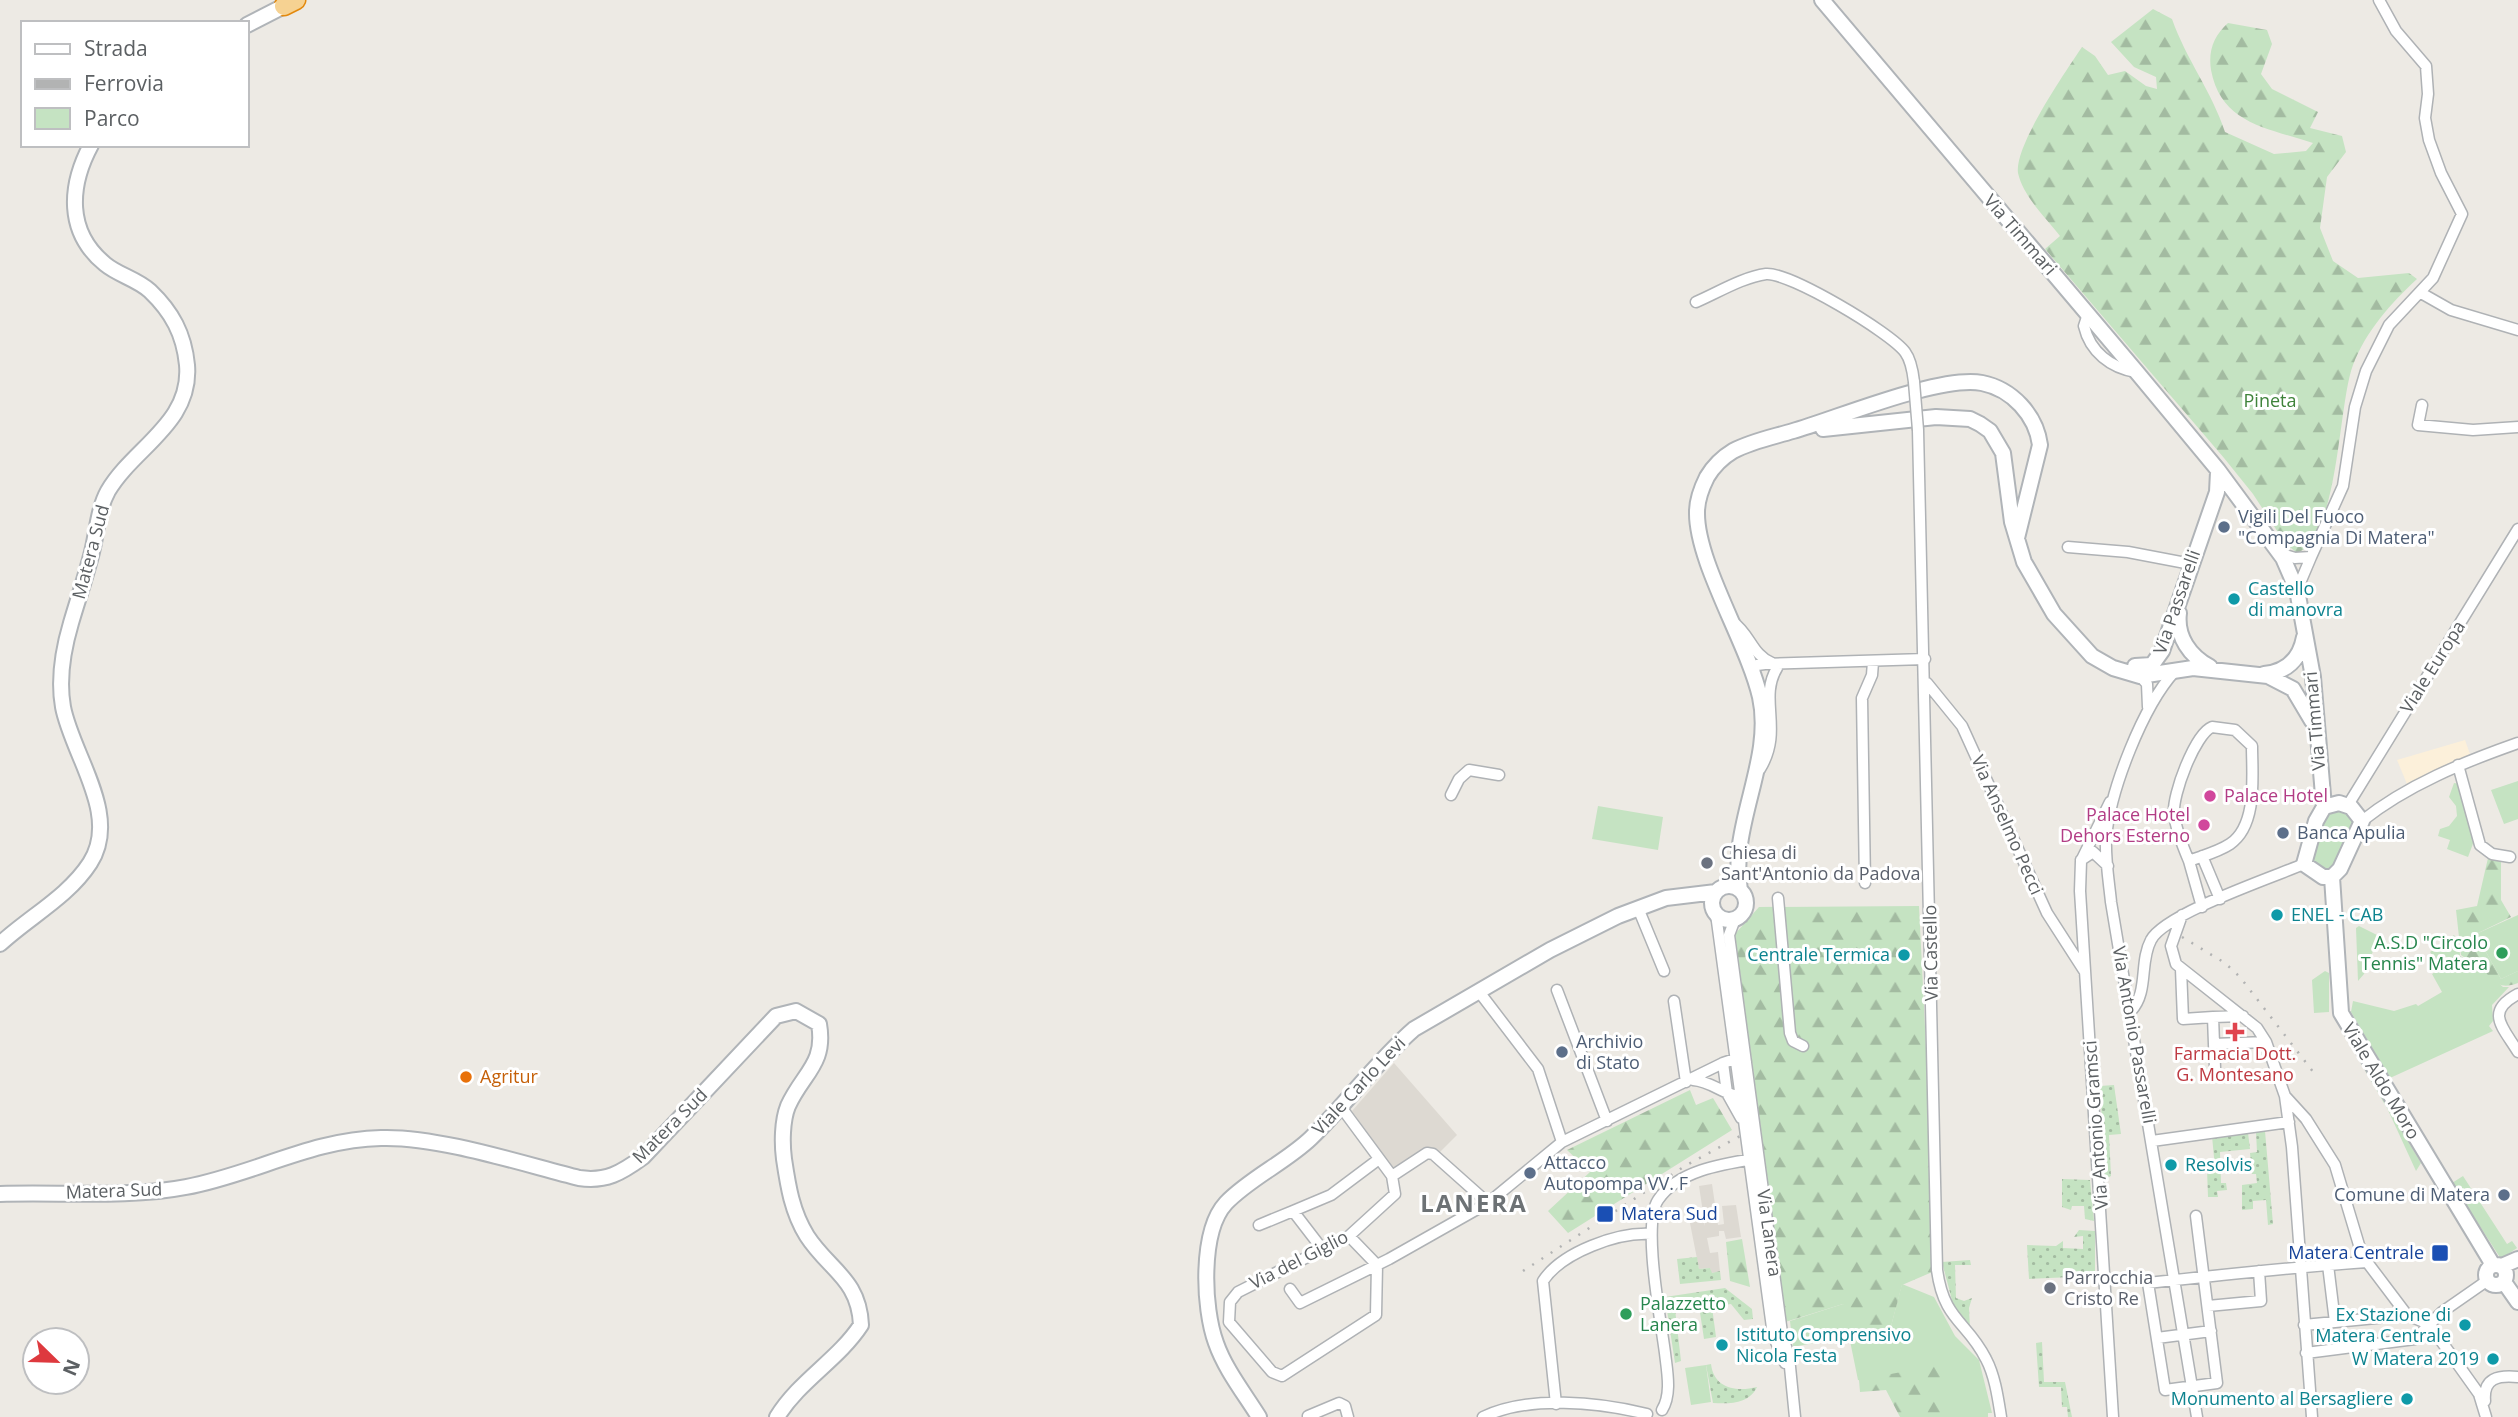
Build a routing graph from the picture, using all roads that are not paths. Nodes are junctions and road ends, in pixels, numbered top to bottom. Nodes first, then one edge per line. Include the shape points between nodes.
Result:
1 (1822, 0) edge
2 (2379, 0) edge
3 (290, 3) edge
4 (248, 24) edge
5 (90, 147) edge
6 (2421, 293) junction
7 (1696, 302) dead end
8 (2518, 330) edge
9 (2422, 405) dead end
10 (2518, 427) edge
11 (1793, 432) junction
12 (2218, 470) junction
13 (2213, 502) junction
14 (2241, 502) junction
15 (2518, 529) edge
16 (2017, 537) junction
17 (2068, 547) dead end
18 (2279, 553) junction
19 (2311, 557) junction
20 (2191, 565) junction
21 (2297, 590) junction
22 (2181, 594) junction
23 (1733, 622) junction
24 (2305, 635) junction
25 (2084, 648) junction
26 (1925, 659) junction
27 (1905, 661) junction
28 (1872, 662) junction
29 (1779, 666) junction
30 (2178, 668) junction
31 (2214, 670) junction
32 (1752, 673) junction
33 (2253, 674) junction
34 (2140, 676) junction
35 (1925, 677) junction
36 (2148, 707) junction
37 (2316, 730) junction
38 (2518, 743) edge
39 (2458, 765) junction
40 (1499, 775) dead end
41 (1753, 778) junction
42 (2115, 793) junction
43 (1451, 795) dead end
44 (1746, 802) junction
45 (2348, 805) junction
46 (2324, 807) junction
47 (2362, 821) junction
48 (2092, 835) junction
49 (2106, 839) junction
50 (2093, 852) junction
51 (2202, 856) junction
52 (2510, 857) dead end
53 (2081, 861) junction
54 (2189, 862) junction
55 (2304, 864) junction
56 (2108, 866) junction
57 (2332, 877) junction
58 (1865, 883) dead end
59 (1719, 890) junction
60 (1740, 890) junction
61 (1683, 897) junction
62 (1778, 898) dead end
63 (2220, 899) junction
64 (2202, 907) junction
65 (1638, 908) junction
66 (1714, 912) junction
67 (2182, 915) junction
68 (1735, 919) junction
69 (0, 944) edge
70 (2181, 969) junction
71 (1664, 971) dead end
72 (2085, 973) junction
73 (1557, 990) dead end
74 (1480, 993) junction
75 (2518, 995) edge
76 (1674, 1001) dead end
77 (2132, 1011) junction
78 (2243, 1016) junction
79 (2213, 1017) junction
80 (2266, 1042) junction
81 (2214, 1044) junction
82 (1803, 1046) dead end
83 (2518, 1052) edge
84 (1735, 1059) junction
85 (1746, 1062) junction
86 (1723, 1063) junction
87 (2215, 1068) dead end
88 (1688, 1081) junction
89 (1727, 1093) junction
90 (1746, 1094) junction
91 (2284, 1096) junction
92 (1341, 1107) junction
93 (1607, 1121) junction
94 (2289, 1122) junction
95 (1745, 1124) junction
96 (2152, 1141) junction
97 (1562, 1142) junction
98 (1379, 1159) junction
99 (1754, 1159) junction
100 (1392, 1176) junction
101 (0, 1194) edge
102 (1488, 1203) junction
103 (1293, 1211) junction
104 (2196, 1216) dead end
105 (1259, 1225) dead end
106 (1651, 1234) junction
107 (1349, 1236) junction
108 (1323, 1250) junction
109 (2518, 1259) edge
110 (2367, 1262) junction
111 (1377, 1265) junction
112 (2328, 1265) junction
113 (2300, 1267) junction
114 (2259, 1271) junction
115 (2505, 1272) edge
116 (2204, 1277) junction
117 (2176, 1280) junction
118 (2488, 1280) joint
119 (1290, 1289) dead end
120 (2518, 1302) edge
121 (2208, 1306) junction
122 (2407, 1315) junction
123 (2335, 1322) junction
124 (2429, 1324) junction
125 (2304, 1325) junction
126 (2211, 1331) junction
127 (2185, 1335) junction
128 (2157, 1338) junction
129 (2306, 1353) junction
130 (2518, 1377) edge
131 (2192, 1386) junction
132 (1556, 1404) junction
133 (2486, 1413) edge
134 (1662, 1414) edge
135 (1647, 1415) edge
136 (1308, 1416) edge
137 (777, 1417) edge
138 (1259, 1417) edge
139 (1348, 1417) edge
140 (1483, 1417) edge
141 (1795, 1417) edge
142 (2001, 1417) edge
143 (2113, 1417) edge
144 (2197, 1417) edge
145 (2312, 1417) edge

1 - 12 main road, Via Timmari
2 - 6 street via 2396,31 2426,66 2429,140 2462,214 2439,269
3 - 4 main road
5 - 69 main road, Matera Sud via 76,181 76,223 97,256 163,304 177,323 187,371 183,396 168,425 108,491 66,643 61,672 63,707 98,809 99,844 71,886
6 - 8 street via 2460,314
6 - 19 street via 2389,325 2362,379 2343,486
7 - 26 street, Via Castello, bridge via 1764,275 1779,276 1832,300 1905,352 1914,383 1918,430
9 - 10 street via 2418,425 2473,430
11 - 16 main road via 1936,417 1970,419 1990,431 2003,453
11 - 16 main road via 1933,388 1967,382 1997,388 2024,407 2038,430 2040,445
11 - 23 main road via 1730,453 1707,478 1699,498 1699,529
12 - 13 main road, Via Passarelli via 2220,485
12 - 14 main road, Via Timmari
13 - 14 main road via 2224,496
13 - 20 main road, Via Passarelli
14 - 18 main road, Via Timmari
15 - 45 street, Viale Europa
16 - 25 main road via 2024,562 2054,614
17 - 20 street via 2128,552
18 - 19 street
18 - 21 main road, Via Timmari
19 - 21 street
20 - 22 main road, Via Passarelli
21 - 24 main road, Via Timmari
22 - 25 main road, Via Passarelli via 2162,651 2152,665 2119,664
22 - 31 main road via 2179,634 2197,659
23 - 29 street via 1743,629 1758,654
23 - 32 main road
24 - 33 main road via 2300,653 2288,667 2276,673
24 - 37 main road, Via Timmari
25 - 34 main road via 2113,668
26 - 27 street
26 - 35 street, Via Castello
27 - 28 street
27 - 35 street
28 - 29 street
28 - 58 street via 1862,698
29 - 32 street via 1757,665
29 - 41 street via 1769,684 1771,740
30 - 31 main road
30 - 34 main road
30 - 36 street, Via Antonio Passarelli
31 - 33 main road
32 - 41 main road via 1760,695 1763,729
33 - 37 main road via 2283,681 2293,689
34 - 36 street via 2147,684
35 - 72 street, Via Anselmo Pecci via 1962,726 2048,913
35 - 142 street, Via Castello via 1937,1270 1948,1311 1988,1361
36 - 42 street, Via Antonio Passarelli
37 - 46 main road, Via Timmari
38 - 39 street
39 - 47 street
39 - 52 street via 2480,845 2492,854
40 - 43 street via 1469,770
41 - 44 main road
42 - 48 street, Via Antonio Gramsci
42 - 49 street, Via Antonio Passarelli
44 - 59 main road via 1736,827 1730,871
44 - 60 main road via 1737,872
45 - 46 main road
45 - 47 main road
46 - 55 main road
47 - 57 main road
48 - 49 street
48 - 53 street, Via Antonio Gramsci
49 - 50 street
49 - 56 street, Via Antonio Passarelli
50 - 53 street
50 - 56 street
51 - 54 street
51 - 54 street via 2231,844 2250,808 2252,746 2235,730 2212,727 2203,731 2174,801
51 - 63 street
53 - 72 street, Via Antonio Gramsci
54 - 64 street
55 - 57 main road via 2315,873
55 - 63 street
56 - 77 street, Via Antonio Passarelli
57 - 115 main road, Viale Aldo Moro via 2341,1013
59 - 60 main road
59 - 61 main road, Viale Carlo Levi
59 - 66 main road
60 - 68 main road via 1746,906
61 - 65 main road, Viale Carlo Levi
61 - 66 main road
62 - 82 street via 1790,1033 1793,1041
63 - 64 street
64 - 67 street
65 - 71 street
65 - 74 main road, Viale Carlo Levi via 1550,950
66 - 68 main road
66 - 84 street, Via Lanera
67 - 70 street via 2171,946
67 - 77 street via 2168,922 2150,942 2141,994
68 - 85 street, Via Lanera via 1729,934
70 - 78 street
70 - 79 street via 2183,1019
72 - 143 street, Via Antonio Gramsci
73 - 93 street
74 - 92 main road, Viale Carlo Levi via 1414,1029
74 - 97 street via 1538,1069
75 - 83 street via 2497,1013
76 - 88 street
77 - 96 street, Via Antonio Passarelli
78 - 79 street
78 - 80 street
79 - 81 street
80 - 81 street
80 - 91 street
81 - 87 street
84 - 85 street
84 - 86 street
84 - 90 street, Via Lanera
85 - 90 street, Via Lanera
86 - 88 street
86 - 89 street, Via Lanera
88 - 89 street via 1715,1084
88 - 93 street
89 - 90 street
89 - 95 street, Via Lanera
90 - 95 street, Via Lanera
90 - 99 street, Via Lanera
91 - 94 street
91 - 110 street via 2306,1119 2335,1165
92 - 98 street
92 - 138 main road, Viale Carlo Levi via 1299,1148 1228,1202 1210,1232 1216,1342
93 - 97 street
94 - 96 street
94 - 113 street
95 - 99 street, Via Lanera
96 - 117 street, Via Antonio Passarelli
97 - 102 street
98 - 100 street
98 - 103 street via 1331,1195
99 - 106 street via 1710,1166 1663,1192 1653,1208
99 - 141 street, Via Lanera via 1773,1335 1789,1374
100 - 102 street via 1427,1153 1433,1154
100 - 107 street, Via del Giglio via 1395,1195
101 - 137 main road, Matera Sud via 183,1188 312,1150 383,1138 416,1140 601,1180 622,1173 643,1157 776,1016 796,1011 819,1024 822,1039 816,1063 788,1107 785,1120 784,1156 792,1206 807,1236 856,1294 861,1325 841,1352 799,1387
102 - 111 street
103 - 105 street
103 - 108 street
104 - 116 street
106 - 132 street via 1603,1242 1569,1259 1543,1281
106 - 134 street via 1668,1378
107 - 108 street, Via del Giglio
107 - 111 street
108 - 111 street, Via del Giglio via 1238,1292 1230,1302 1229,1322 1264,1367 1282,1376 1376,1315
109 - 115 main road
110 - 112 street
110 - 122 street
111 - 119 street via 1300,1303
112 - 113 street
112 - 123 street
113 - 114 street
113 - 125 street
114 - 116 street
114 - 121 street via 2261,1301
115 - 118 main road via 2495,1285
115 - 120 main road, Viale Aldo Moro
116 - 117 street
116 - 121 street
117 - 127 street, Via Antonio Passarelli
117 - 128 street via 2148,1283
118 - 124 street
121 - 126 street
122 - 123 street
122 - 124 street
123 - 125 street
124 - 129 street via 2415,1339
124 - 133 street via 2479,1394
125 - 129 street
126 - 127 street
126 - 131 street via 2217,1382
127 - 128 street
127 - 131 street, Via Antonio Passarelli
128 - 131 street via 2165,1390
129 - 145 street
130 - 133 street via 2488,1382 2484,1389
131 - 144 street, Via Antonio Passarelli
132 - 135 street
132 - 140 street via 1512,1406
134 - 135 street via 1652,1408
136 - 139 street via 1339,1403

